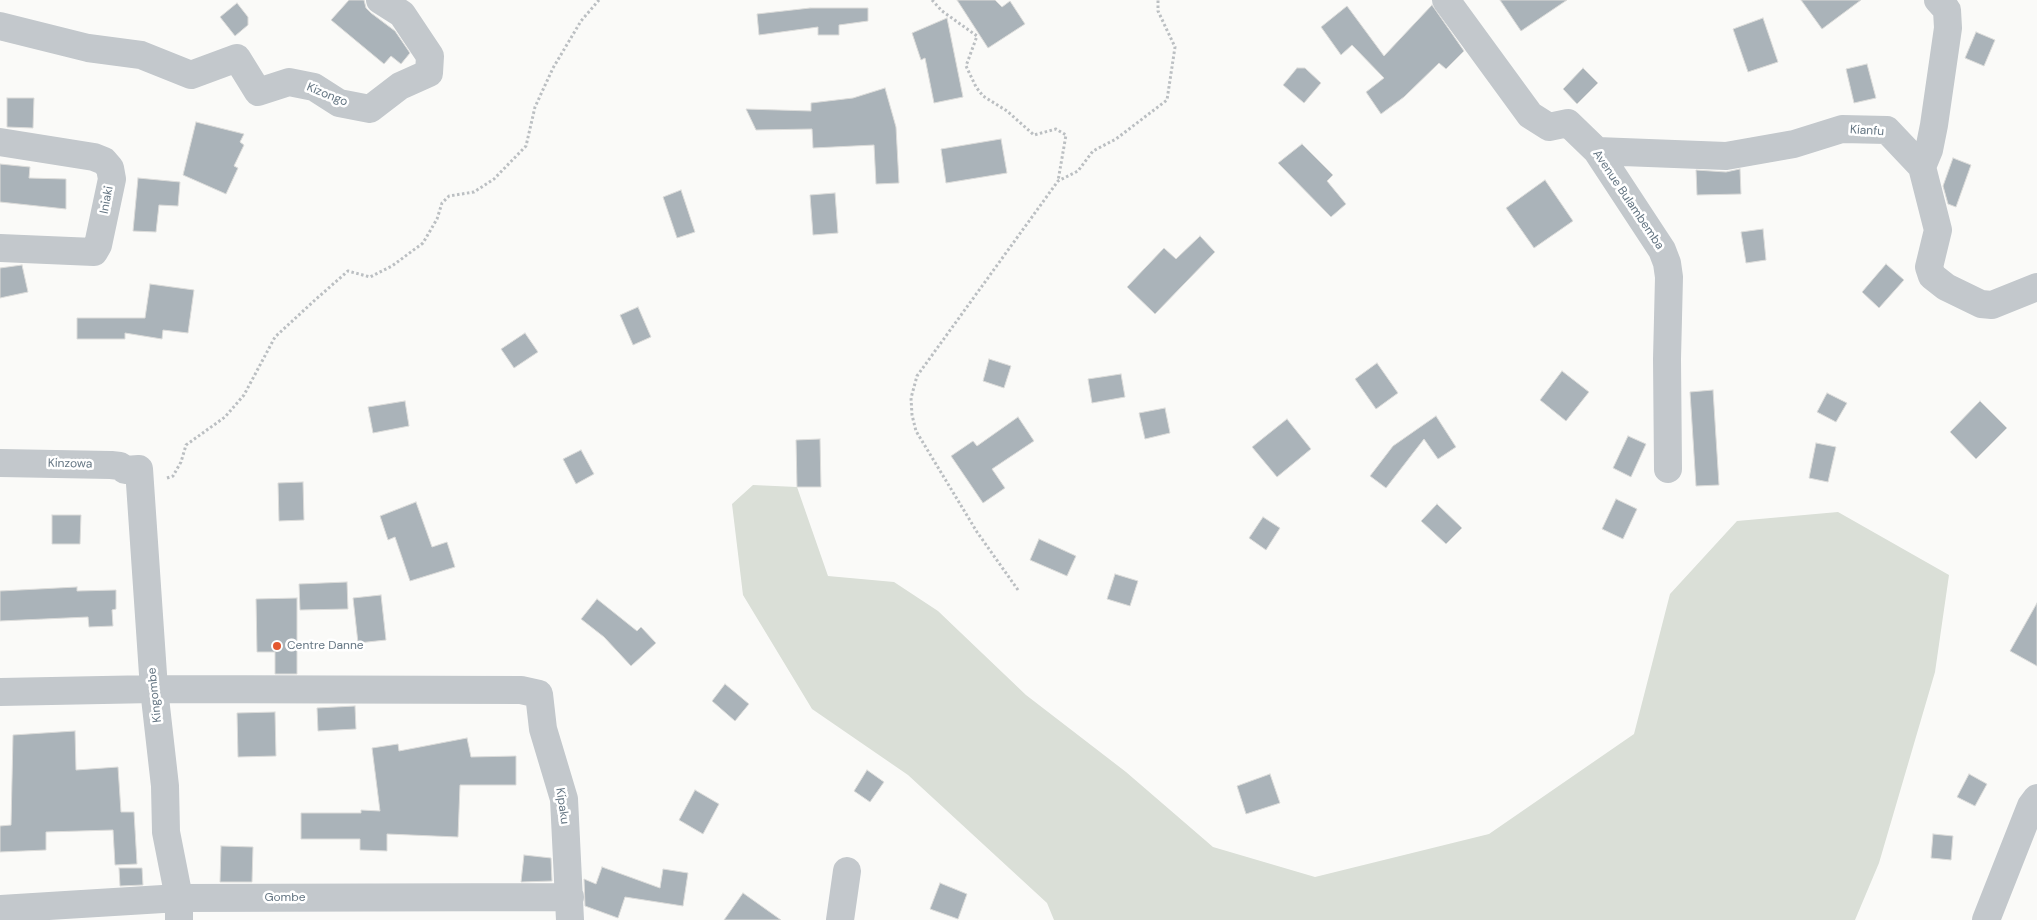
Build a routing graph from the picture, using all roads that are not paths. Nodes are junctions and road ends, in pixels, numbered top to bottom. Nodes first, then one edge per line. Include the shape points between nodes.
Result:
1 (380, 0) edge
2 (1446, 0) edge
3 (1938, 0) edge
4 (0, 26) edge
5 (0, 142) edge
6 (1597, 151) junction
7 (1922, 167) junction
8 (0, 248) edge
9 (2037, 287) edge
10 (0, 463) edge
11 (139, 468) joint
12 (1668, 469) dead end
13 (154, 689) junction
14 (0, 692) edge
15 (2035, 803) edge
16 (848, 871) dead end
17 (0, 909) edge
18 (179, 909) edge
19 (570, 909) edge
20 (840, 920) edge
21 (1986, 920) edge

1 - 4 street, Kizongo via 402,14 430,56 429,73 400,86 370,109 339,103 314,87 289,82 258,92 237,58 191,75 141,55 88,48
2 - 6 street, Avenue Bulambemba via 1530,115 1549,126 1568,123
3 - 7 street via 1947,10 1948,28 1934,125
5 - 8 street, Iniaki via 94,157 110,168 112,179 94,252
6 - 7 street, Kianfu via 1726,156 1794,144 1842,129 1887,130
6 - 12 street, Avenue Bulambemba via 1668,263
7 - 9 street via 1938,230 1929,267 1932,276 1981,304 1992,305
10 - 11 street, Kinzowa via 111,465 125,470
11 - 13 street, Kingombe
13 - 14 street
13 - 18 street, Kingombe via 166,832
13 - 19 street, Kipaku via 521,690 540,694 542,728 564,799
15 - 21 street
16 - 20 street
17 - 18 street, Gombe
18 - 19 street, Gombe

